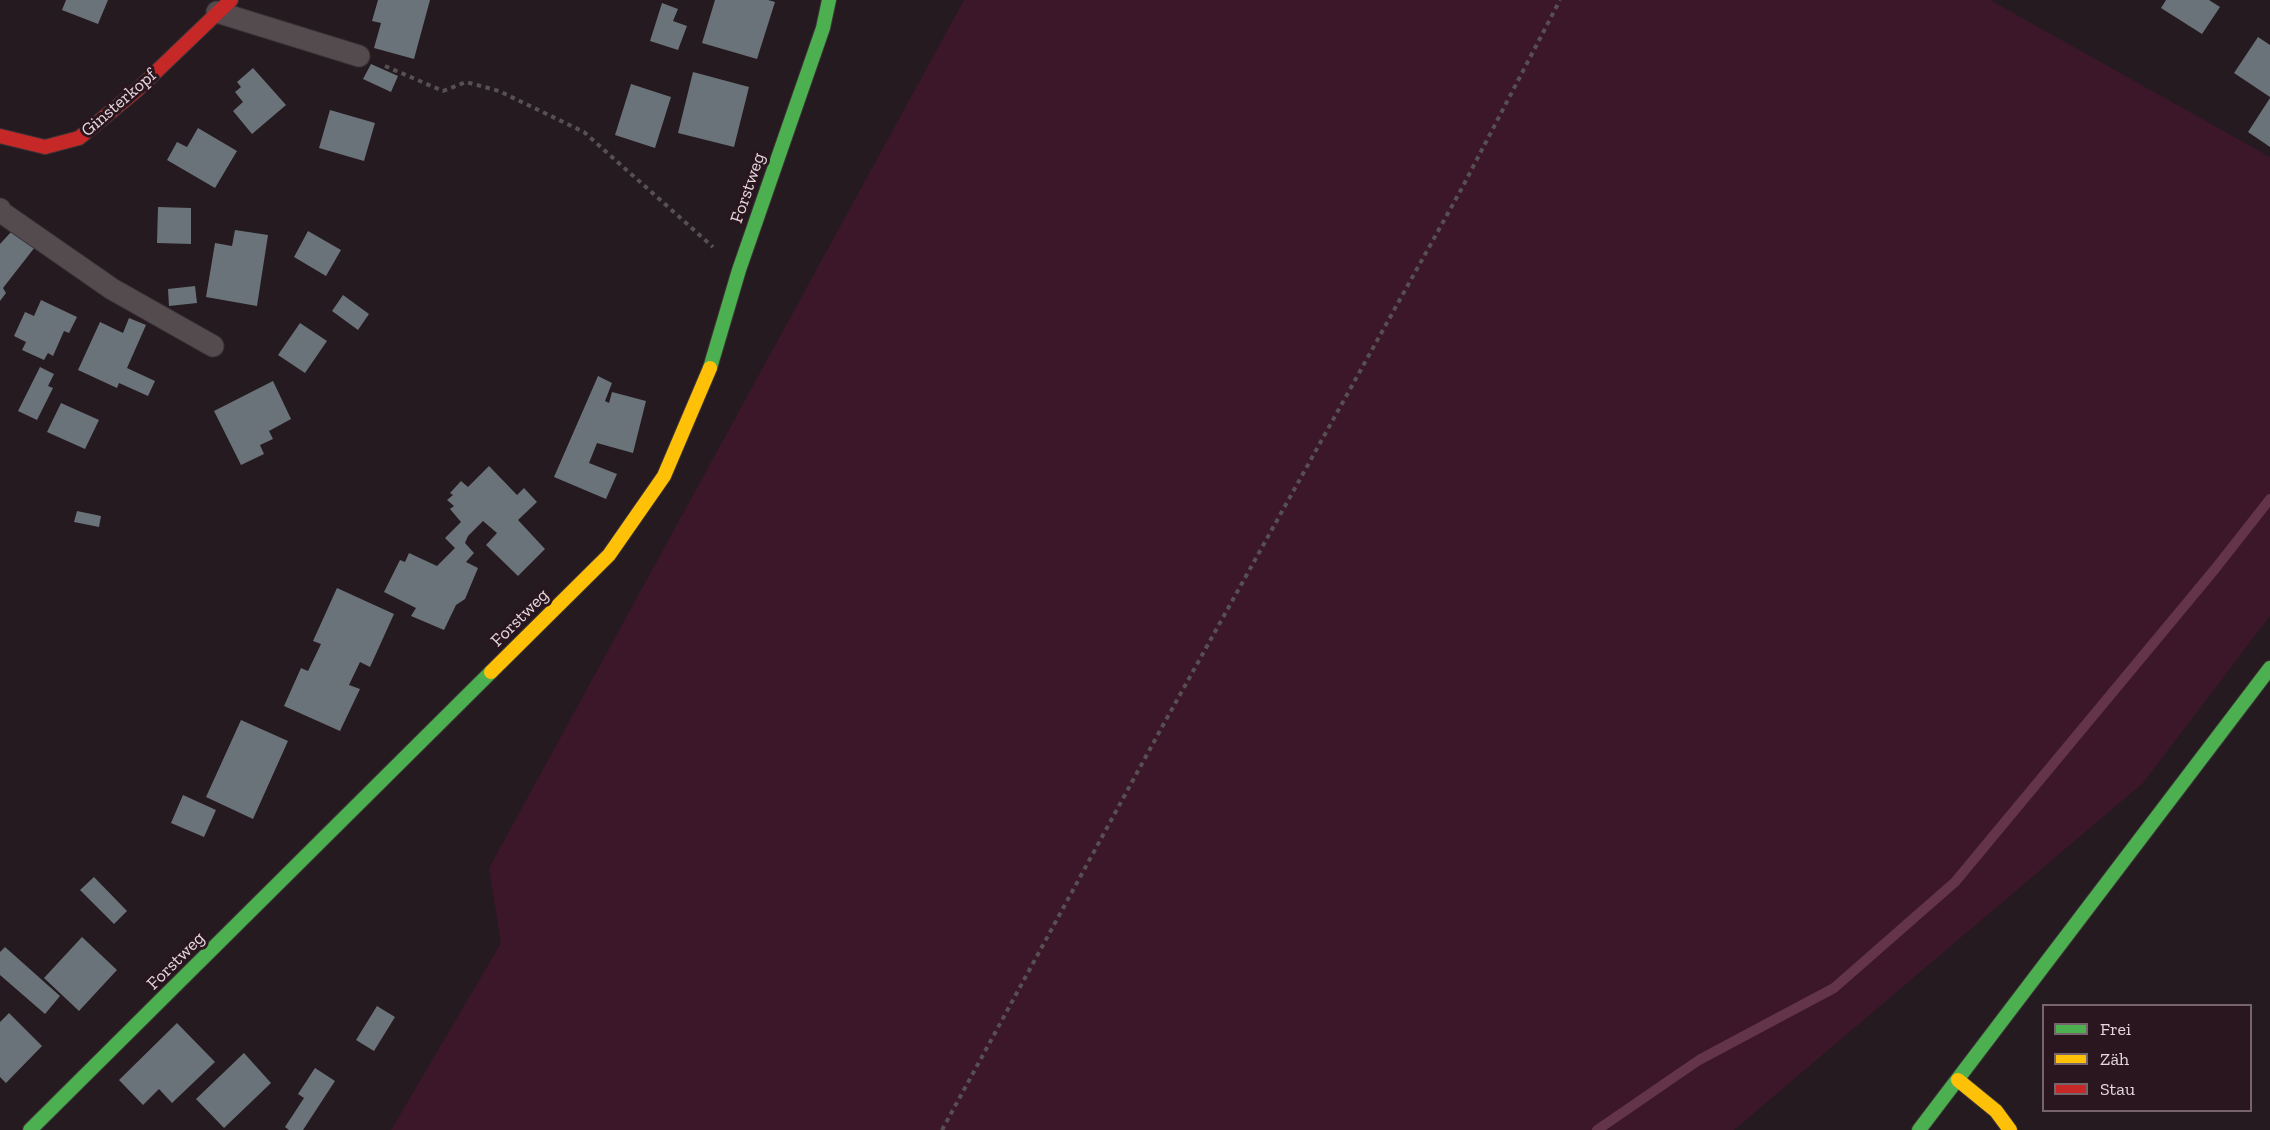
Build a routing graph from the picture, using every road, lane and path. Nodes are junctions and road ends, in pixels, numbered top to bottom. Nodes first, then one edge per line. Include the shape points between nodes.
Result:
1 (830, 0) edge
2 (1560, 0) edge
3 (224, 6) edge
4 (359, 56) joint
5 (0, 136) edge
6 (0, 209) edge
7 (739, 270) junction
8 (213, 346) dead end
9 (2270, 668) edge
10 (1958, 1080) junction
11 (30, 1130) edge
12 (942, 1130) edge
13 (1919, 1130) edge
14 (2010, 1130) edge

1 - 7 street, Forstweg
2 - 12 path via 1462,188
3 - 4 lane, Ginsterkopf
3 - 5 street, Ginsterkopf via 137,90 79,138 45,147
4 - 7 path via 443,91 466,82 499,91 584,132
6 - 8 lane via 112,289
7 - 11 street, Forstweg via 712,364 664,476 609,555
9 - 10 street
10 - 13 street
10 - 14 street via 1996,1111

